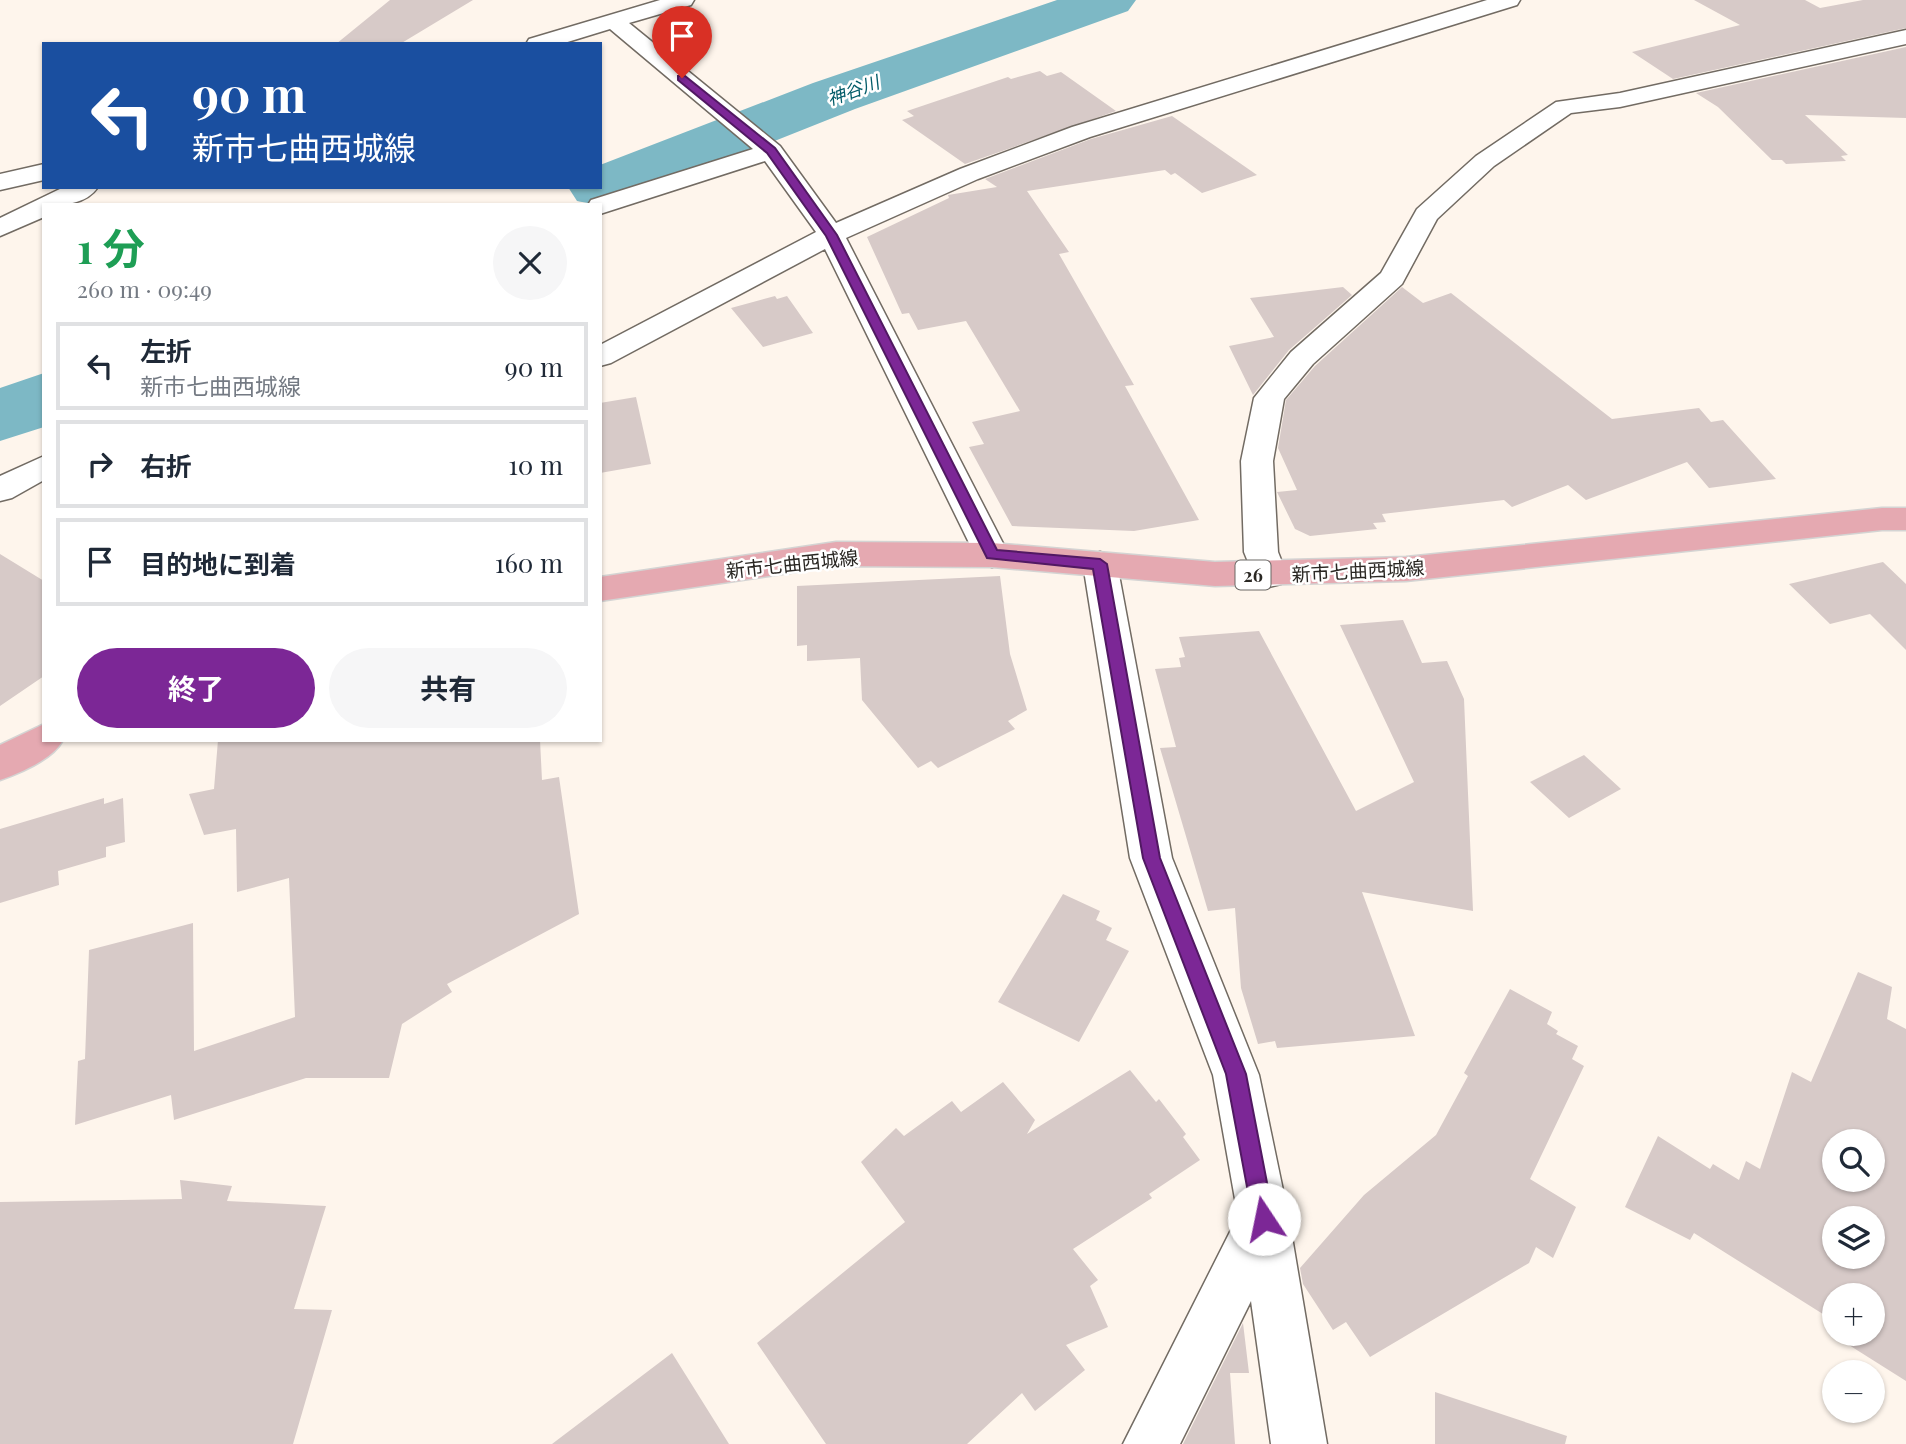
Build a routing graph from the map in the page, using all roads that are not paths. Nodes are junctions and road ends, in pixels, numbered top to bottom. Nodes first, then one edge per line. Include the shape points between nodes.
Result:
1 (683, 0) edge
2 (1509, 0) edge
3 (616, 24) junction
4 (1900, 41) edge
5 (545, 42) edge
6 (767, 148) junction
7 (42, 172) edge
8 (0, 182) edge
9 (81, 189) edge
10 (53, 203) edge
11 (602, 205) edge
12 (42, 208) edge
13 (0, 228) edge
14 (831, 235) junction
15 (602, 356) edge
16 (42, 467) edge
17 (0, 490) edge
18 (1906, 519) edge
19 (992, 555) junction
20 (1100, 564) junction
21 (1269, 575) junction
22 (602, 589) edge
23 (42, 740) edge
24 (0, 764) edge
25 (1264, 1219) junction
26 (1151, 1444) edge
27 (1298, 1444) edge

1 - 3 street
2 - 14 street via 1081,132 969,174
3 - 5 street
3 - 6 street
4 - 21 street via 1620,100 1564,107 1485,161 1426,215 1392,278 1302,358 1269,398 1257,461 1261,552
6 - 11 street
6 - 14 street
7 - 8 street
9 - 10 street
12 - 13 street
14 - 15 street
14 - 19 street
16 - 17 street
18 - 21 main road, 新市七曲西城線 / 26 via 1406,569
19 - 20 main road, 新市七曲西城線 / 26
19 - 22 main road, 新市七曲西城線 / 26 via 836,554
20 - 21 main road, 新市七曲西城線 / 26
20 - 25 street via 1152,858 1236,1074
23 - 24 main road
25 - 26 street
25 - 27 street

